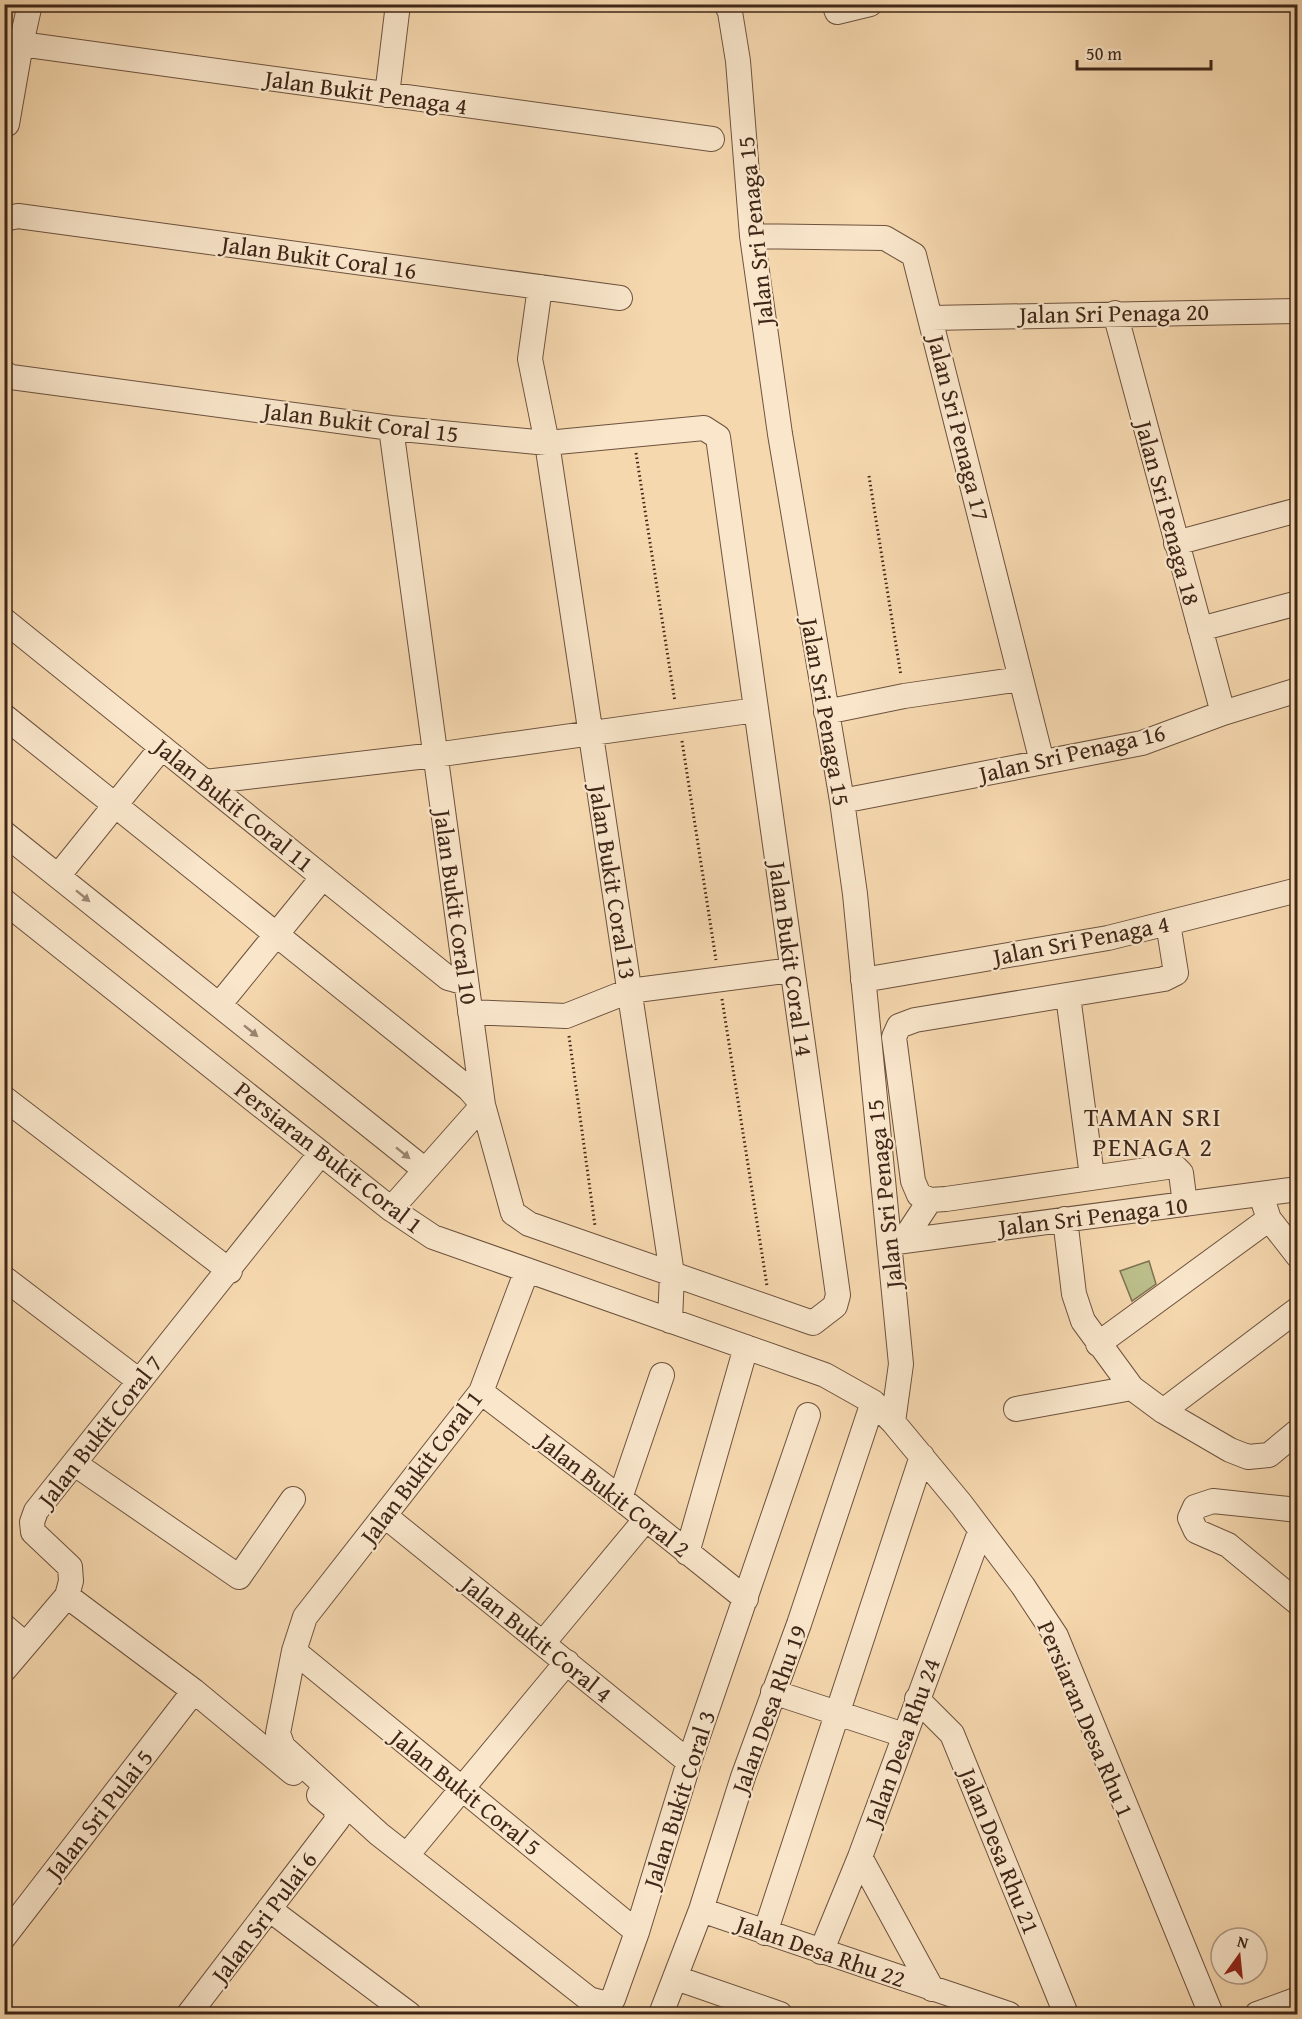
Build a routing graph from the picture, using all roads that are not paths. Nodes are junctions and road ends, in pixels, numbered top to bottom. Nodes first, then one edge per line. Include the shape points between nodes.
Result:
1 (30, 4) edge
2 (398, 4) edge
3 (726, 4) edge
4 (870, 4) edge
5 (836, 8) edge
6 (21, 44) junction
7 (9, 89) edge
8 (387, 95) junction
9 (8, 124) dead end
10 (712, 140) dead end
11 (11, 217) edge
12 (753, 236) junction
13 (540, 287) junction
14 (620, 298) dead end
15 (1298, 311) edge
16 (1115, 313) junction
17 (931, 318) junction
18 (4, 373) edge
19 (391, 428) junction
20 (718, 437) joint
21 (547, 443) junction
22 (1298, 510) edge
23 (1176, 543) junction
24 (1298, 603) edge
25 (4, 620) edge
26 (1200, 629) junction
27 (1021, 679) junction
28 (1298, 690) edge
29 (756, 710) junction
30 (826, 712) junction
31 (1223, 713) junction
32 (4, 716) edge
33 (590, 733) junction
34 (162, 747) junction
35 (435, 755) junction
36 (1042, 762) junction
37 (205, 782) junction
38 (842, 801) junction
39 (115, 805) junction
40 (4, 833) edge
41 (58, 876) junction
42 (323, 877) junction
43 (1298, 890) edge
44 (4, 901) edge
45 (1168, 923) junction
46 (276, 934) junction
47 (792, 969) junction
48 (863, 980) junction
49 (466, 983) junction
50 (629, 991) junction
51 (1068, 996) junction
52 (219, 1005) junction
53 (470, 1012) junction
54 (4, 1098) edge
55 (483, 1105) junction
56 (321, 1153) junction
57 (425, 1170) junction
58 (1092, 1176) junction
59 (1298, 1189) edge
60 (1261, 1195) junction
61 (930, 1200) junction
62 (1185, 1204) junction
63 (391, 1209) junction
64 (1065, 1219) junction
65 (1269, 1219) junction
66 (896, 1242) junction
67 (1298, 1256) edge
68 (527, 1270) junction
69 (230, 1271) junction
70 (672, 1274) junction
71 (4, 1278) edge
72 (1298, 1309) edge
73 (670, 1321) junction
74 (1098, 1344) junction
75 (746, 1347) junction
76 (662, 1375) dead end
77 (138, 1380) junction
78 (1132, 1388) junction
79 (481, 1392) junction
80 (873, 1401) junction
81 (1016, 1409) dead end
82 (1163, 1411) junction
83 (808, 1415) dead end
84 (893, 1422) junction
85 (1298, 1431) edge
86 (922, 1456) junction
87 (75, 1464) junction
88 (620, 1498) junction
89 (293, 1499) dead end
90 (1298, 1510) edge
91 (384, 1516) junction
92 (646, 1519) junction
93 (980, 1532) junction
94 (687, 1553) junction
95 (67, 1596) junction
96 (746, 1599) junction
97 (1298, 1603) edge
98 (4, 1626) edge
99 (543, 1643) junction
100 (25, 1644) junction
101 (294, 1651) junction
102 (567, 1662) junction
103 (4, 1670) edge
104 (194, 1691) junction
105 (773, 1692) junction
106 (917, 1699) junction
107 (838, 1711) junction
108 (904, 1735) junction
109 (689, 1762) junction
110 (462, 1789) junction
111 (407, 1855) junction
112 (860, 1857) junction
113 (269, 1910) junction
114 (701, 1910) junction
115 (637, 1932) junction
116 (765, 1933) junction
117 (4, 1937) edge
118 (821, 1952) junction
119 (676, 1978) junction
120 (932, 1989) junction
121 (613, 1999) joint
122 (1298, 1999) edge
123 (189, 2014) edge
124 (409, 2014) edge
125 (661, 2014) edge
126 (780, 2014) edge
127 (1009, 2014) edge
128 (1066, 2014) edge
129 (1211, 2014) edge
130 (1257, 2014) edge

1 - 6 street
2 - 8 street
3 - 12 street, Jalan Sri Penaga 15 via 738,61
4 - 5 street
6 - 7 street
6 - 8 street, Jalan Bukit Penaga 4
7 - 9 street
8 - 10 street, Jalan Bukit Penaga 4
11 - 13 street, Jalan Bukit Coral 16
12 - 17 street, Jalan Sri Penaga 17 via 885,238 914,255
12 - 30 street, Jalan Sri Penaga 15 via 780,434
13 - 14 street, Jalan Bukit Coral 16
13 - 21 street, Jalan Bukit Coral 13 via 530,359
15 - 16 street, Jalan Sri Penaga 20
16 - 17 street, Jalan Sri Penaga 20
16 - 23 street, Jalan Sri Penaga 18
17 - 27 street, Jalan Sri Penaga 17
18 - 19 street, Jalan Bukit Coral 15
19 - 21 street, Jalan Bukit Coral 15
19 - 35 street, Jalan Bukit Coral 10
20 - 21 street, Jalan Bukit Coral 15 via 704,428
20 - 29 street, Jalan Bukit Coral 14
21 - 33 street, Jalan Bukit Coral 13
22 - 23 street
23 - 26 street, Jalan Sri Penaga 18
24 - 26 street
25 - 34 street, Jalan Bukit Coral 11
26 - 31 street, Jalan Sri Penaga 18
27 - 30 street
27 - 36 street, Jalan Sri Penaga 17
28 - 31 street, Jalan Sri Penaga 16
29 - 33 street
29 - 47 street, Jalan Bukit Coral 14
30 - 38 street, Jalan Sri Penaga 15
31 - 36 street, Jalan Sri Penaga 16 via 1142,743
32 - 39 street
33 - 35 street
33 - 50 street, Jalan Bukit Coral 13
34 - 37 street, Jalan Bukit Coral 11
34 - 39 street
35 - 37 street
35 - 49 street, Jalan Bukit Coral 10
36 - 38 street, Jalan Sri Penaga 16
37 - 42 street, Jalan Bukit Coral 11
38 - 48 street, Jalan Sri Penaga 15
39 - 41 street
39 - 46 street
40 - 41 street
41 -> 52 street
42 - 46 street
42 - 49 street, Jalan Bukit Coral 11 via 448,978
43 - 45 street, Jalan Sri Penaga 4
44 - 56 street, Persiaran Bukit Coral 1
45 - 48 street, Jalan Sri Penaga 4 via 1108,938
45 - 51 street via 1176,973 1164,979
46 - 52 street
46 - 55 street via 469,1089
47 - 50 street
47 - 70 street, Jalan Bukit Coral 14 via 838,1294 835,1306 813,1323
48 - 66 street, Jalan Sri Penaga 15
49 - 53 street, Jalan Bukit Coral 10
50 - 53 street via 566,1016
50 - 70 street, Jalan Bukit Coral 13
51 - 58 street
51 - 61 street via 915,1020 899,1026 894,1037 913,1181 919,1194
52 -> 57 street
53 - 55 street, Jalan Bukit Coral 10
54 - 69 street
55 - 57 street
55 - 70 street, Jalan Bukit Coral 10 via 513,1213 529,1224
56 - 63 street, Persiaran Bukit Coral 1
56 - 69 street, Jalan Bukit Coral 7
57 - 63 street
58 - 61 street
58 - 62 street via 1174,1166 1181,1173
59 - 60 street, Jalan Sri Penaga 10
60 - 62 street, Jalan Sri Penaga 10
60 - 65 street
61 - 66 street
62 - 64 street, Jalan Sri Penaga 10
63 - 68 street, Persiaran Bukit Coral 1 via 433,1237
64 - 66 street, Jalan Sri Penaga 10
64 - 74 street via 1074,1294 1083,1321
65 - 67 street
65 - 74 street
66 - 84 street, Jalan Sri Penaga 15 via 901,1364
68 - 73 street, Persiaran Bukit Coral 1
68 - 79 street, Jalan Bukit Coral 1
69 - 77 street, Jalan Bukit Coral 7
70 - 73 street, Jalan Bukit Coral 13
71 - 77 street
72 - 82 street
73 - 75 street, Persiaran Bukit Coral 1
74 - 78 street
75 - 80 street, Persiaran Bukit Coral 1 via 825,1376
75 - 94 street
76 - 88 street
77 - 87 street, Jalan Bukit Coral 7
78 - 81 street
78 - 82 street
79 - 88 street, Jalan Bukit Coral 2
79 - 91 street, Jalan Bukit Coral 1
80 - 84 street, Persiaran Bukit Coral 1
80 - 105 street, Jalan Desa Rhu 19
82 - 85 street via 1248,1457 1269,1455
83 - 96 street, Jalan Bukit Coral 3
84 - 86 street, Persiaran Desa Rhu 1
86 - 93 street, Persiaran Desa Rhu 1
86 - 107 street
87 - 89 street via 239,1577
87 - 95 street, Jalan Bukit Coral 7 via 32,1521 33,1532 70,1567
88 - 92 street, Jalan Bukit Coral 2
90 - 97 street via 1213,1501 1195,1507 1190,1518 1196,1531 1228,1545
91 - 99 street, Jalan Bukit Coral 4
91 - 101 street, Jalan Bukit Coral 1 via 305,1617
92 - 94 street, Jalan Bukit Coral 2
92 - 99 street
93 - 106 street, Jalan Desa Rhu 24
93 - 129 street, Persiaran Desa Rhu 1 via 1056,1636
94 - 96 street, Jalan Bukit Coral 2
95 - 100 street
95 - 104 street
96 - 109 street, Jalan Bukit Coral 3
98 - 100 street
99 - 102 street, Jalan Bukit Coral 4
100 - 103 street
101 - 110 street, Jalan Bukit Coral 5
101 - 111 street, Jalan Bukit Coral 1 via 278,1733 283,1747
102 - 109 street, Jalan Bukit Coral 4
102 - 110 street
104 - 113 street, Jalan Sri Pulai 6 via 334,1807 338,1819
104 - 117 street, Jalan Sri Pulai 5
105 - 107 street
105 - 114 street, Jalan Desa Rhu 19
106 - 108 street, Jalan Desa Rhu 24
106 - 128 street, Jalan Desa Rhu 21 via 952,1734
107 - 108 street
107 - 116 street
108 - 112 street, Jalan Desa Rhu 24
109 - 115 street, Jalan Bukit Coral 3
110 - 111 street
110 - 115 street, Jalan Bukit Coral 5
111 - 121 street, Jalan Bukit Coral 1 via 589,1999 604,2003
112 - 118 street, Jalan Desa Rhu 24
112 - 120 street
113 - 123 street, Jalan Sri Pulai 6
113 - 124 street
114 - 116 street, Jalan Desa Rhu 22
114 - 119 street, Jalan Desa Rhu 19
115 - 121 street, Jalan Bukit Coral 3
116 - 118 street, Jalan Desa Rhu 22
118 - 120 street, Jalan Desa Rhu 22
119 - 125 street, Jalan Desa Rhu 19
119 - 126 street
120 - 127 street, Jalan Desa Rhu 22
122 - 130 street

